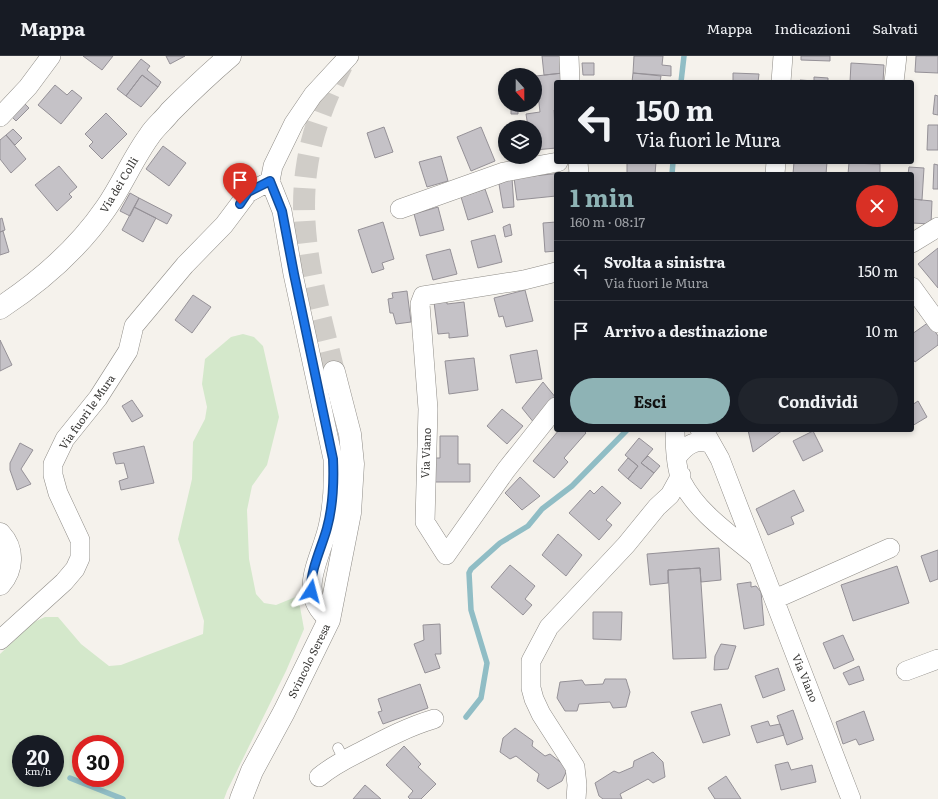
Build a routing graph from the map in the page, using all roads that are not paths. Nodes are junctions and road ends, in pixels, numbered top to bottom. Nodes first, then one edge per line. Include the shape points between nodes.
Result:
1 (51, 56) edge
2 (230, 56) edge
3 (349, 56) edge
4 (569, 56) edge
5 (783, 56) edge
6 (897, 56) edge
7 (570, 80) edge
8 (781, 80) edge
9 (894, 80) edge
10 (0, 117) edge
11 (554, 163) edge
12 (270, 181) junction
13 (400, 209) dead end
14 (934, 229) edge
15 (914, 242) edge
16 (554, 272) edge
17 (914, 290) edge
18 (0, 307) edge
19 (938, 323) edge
20 (334, 372) tunnel mouth
21 (554, 410) edge
22 (675, 432) edge
23 (706, 437) edge
24 (679, 466) junction
25 (735, 500) junction
26 (696, 502) junction
27 (657, 507) junction
28 (711, 517) junction
29 (0, 534) edge
30 (890, 548) dead end
31 (758, 558) junction
32 (0, 584) edge
33 (775, 599) junction
34 (329, 620) junction
35 (0, 640) edge
36 (938, 659) edge
37 (906, 671) dead end
38 (434, 719) dead end
39 (319, 777) dead end
40 (241, 799) edge
41 (576, 799) edge
42 (851, 799) edge

1 - 10 street via 28,87
2 - 18 main road, Via dei Colli via 200,82 151,133 90,230 56,265 24,292
3 - 12 street via 312,95 294,123 272,166
4 - 7 street
5 - 8 street
6 - 9 street
11 - 13 street via 504,172
12 - 34 street via 282,211 333,459 334,481 328,525 311,584 315,605
12 - 35 street, Via fuori le Mura via 248,192 224,225 185,265 134,326 128,351 98,398 65,439 53,464 53,475 58,493 80,540 80,558 64,582
14 - 15 street
16 - 21 street, Via Viano via 524,280 423,296 420,304 428,409 424,522 446,555 506,470
17 - 19 street
20 - 34 main road, Svincolo Seresa via 350,434 354,464 350,513
22 - 24 street, Via Viano
23 - 24 street via 704,441 687,445
23 - 25 street, Via Viano via 720,459
24 - 26 street, Via Viano via 682,481
24 - 27 street via 672,491
25 - 28 street via 730,516
25 - 31 street, Via Viano
26 - 27 street
26 - 28 street, Via Viano
27 - 41 street via 626,545 549,627 531,661 531,688 534,699 576,767
28 - 31 street, Via Viano
29 - 32 main road via 6,542 11,560 9,571
30 - 33 street
31 - 33 street, Via Viano
33 - 42 street, Via Viano
34 - 40 main road, Svincolo Seresa via 252,772
36 - 37 street
38 - 39 street via 342,753

